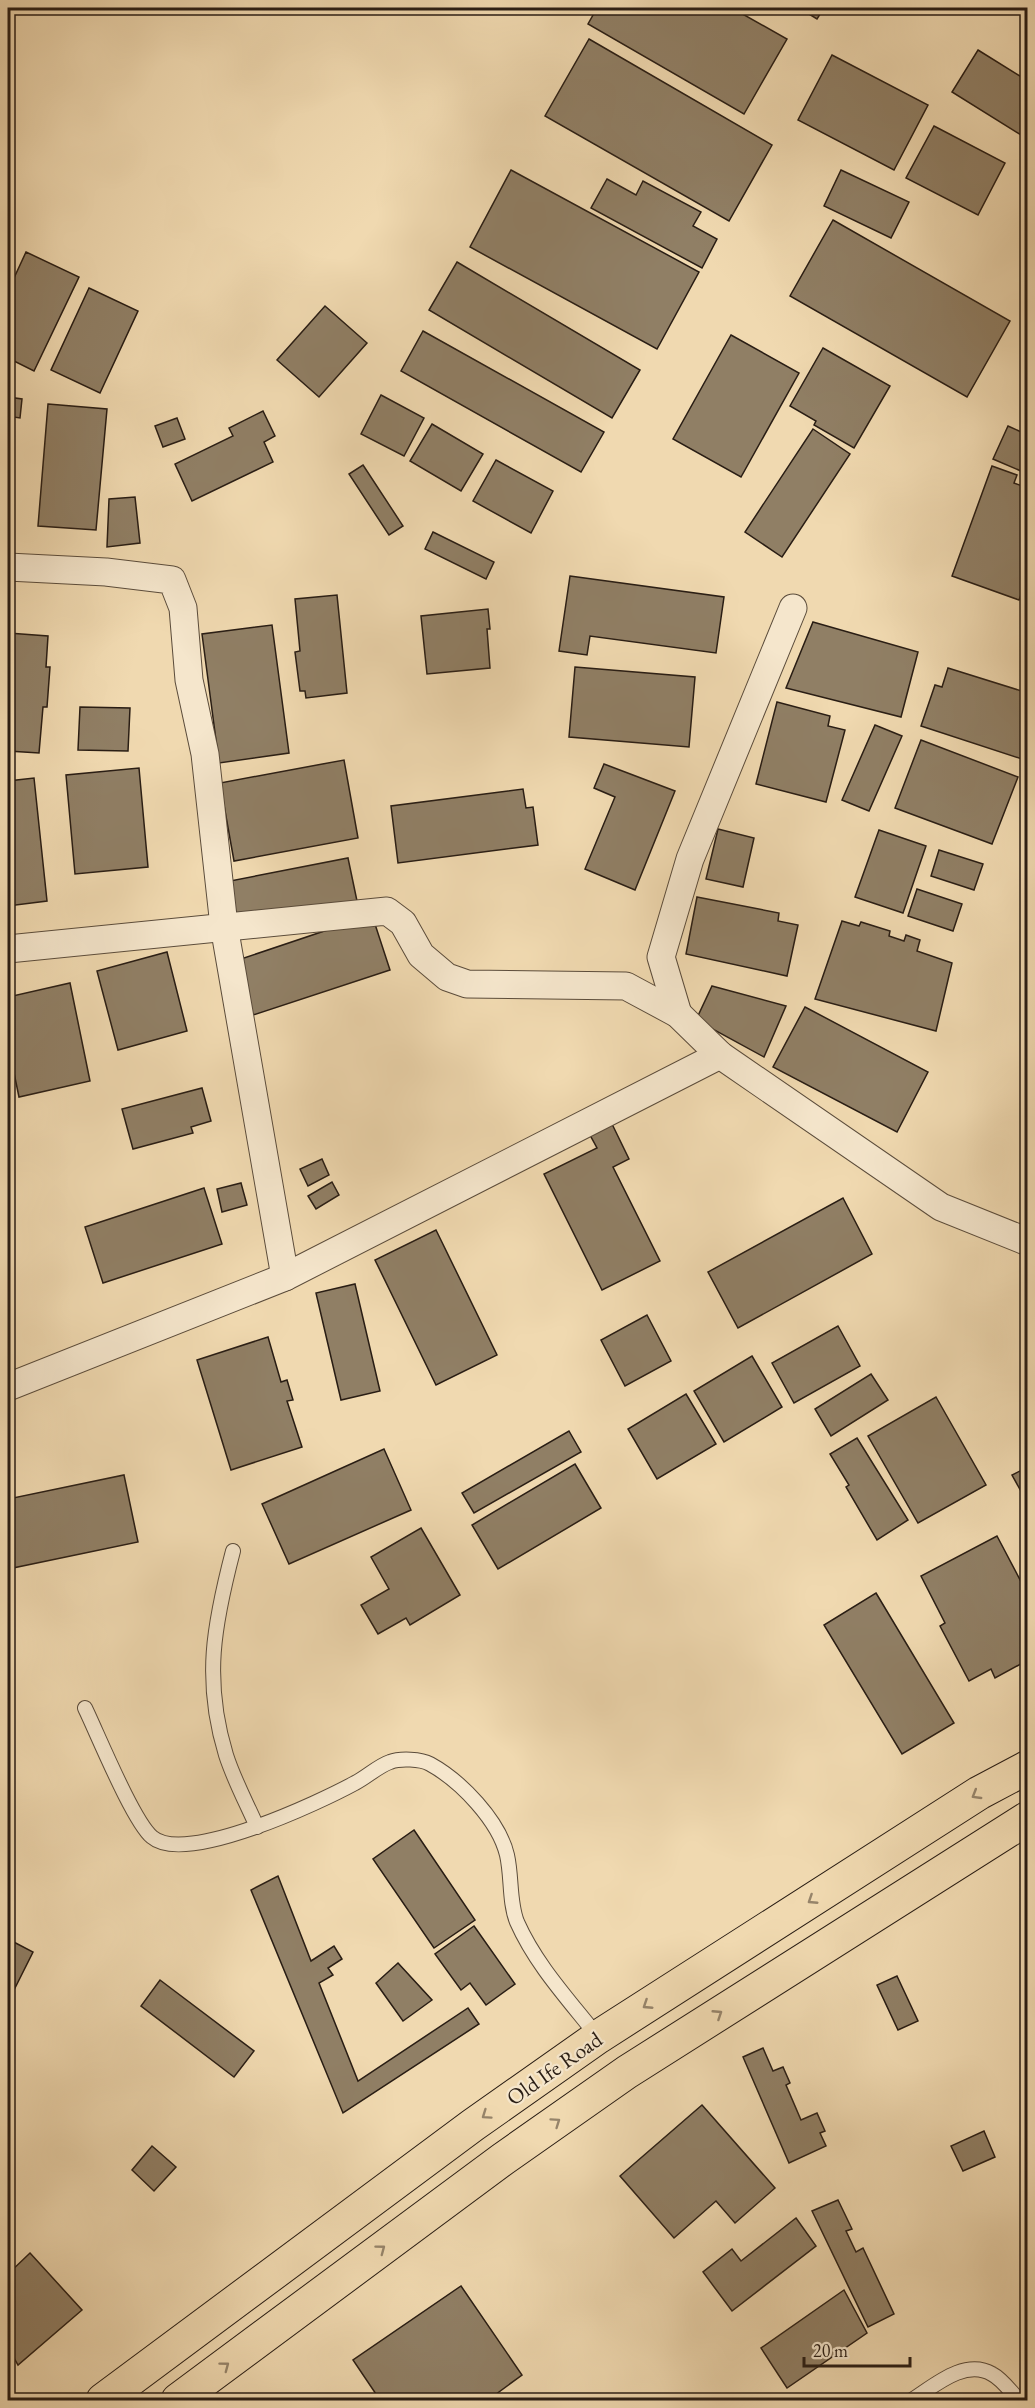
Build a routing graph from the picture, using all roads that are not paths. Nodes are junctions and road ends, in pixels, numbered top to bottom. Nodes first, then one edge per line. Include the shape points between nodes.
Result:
1 (8, 567) edge
2 (794, 608) dead end
3 (224, 926) junction
4 (8, 949) edge
5 (678, 1014) junction
6 (720, 1055) junction
7 (1028, 1242) edge
8 (285, 1277) junction
9 (8, 1388) edge
10 (233, 1551) dead end
11 (86, 1708) dead end
12 (1028, 1767) edge
13 (1028, 1818) edge
14 (257, 1827) junction
15 (598, 2037) junction
16 (103, 2400) edge
17 (178, 2400) edge
18 (912, 2400) edge
19 (1019, 2400) edge

1 - 3 street via 172,580 183,608 189,680 205,754
2 - 5 street via 690,859 661,957
3 - 4 street
3 - 5 street via 387,911 403,923 421,955 447,977 467,984 626,986
3 - 8 street
5 - 6 street
6 - 7 street via 941,1207
6 - 8 street
8 - 9 street
10 - 14 lane via 216,1618 212,1661 216,1712 227,1756
11 - 14 lane via 136,1813 155,1840 198,1844
12 -> 15 main road, Old Ife Road via 979,1793
17 -> 13 main road, Old Ife Road via 627,2072
14 - 15 lane via 354,1784 391,1761 427,1762 489,1816 500,1832 516,1919 531,1951
15 -> 16 main road, Old Ife Road
18 - 19 lane via 965,2369 981,2369 994,2374

